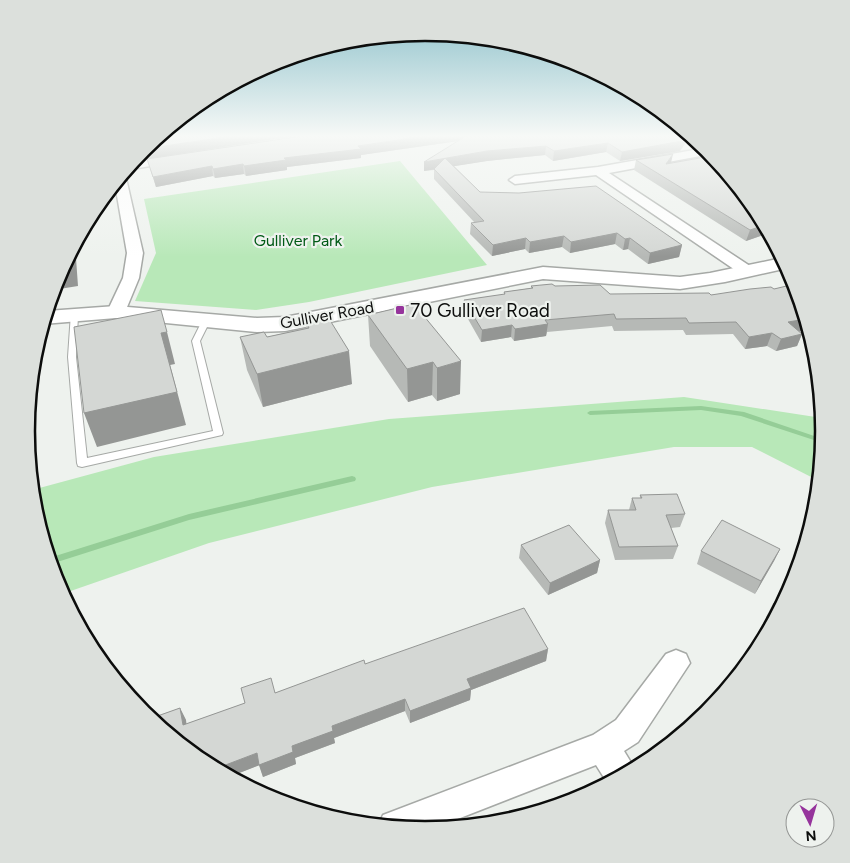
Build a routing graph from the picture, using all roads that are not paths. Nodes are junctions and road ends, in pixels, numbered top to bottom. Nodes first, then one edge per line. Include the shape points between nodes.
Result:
1 (549, 176) edge
2 (606, 176) edge
3 (515, 180) dead end
4 (122, 187) edge
5 (777, 265) edge
6 (747, 271) junction
7 (116, 312) junction
8 (74, 315) junction
9 (52, 317) edge
10 (206, 321) junction
11 (676, 663) dead end
12 (603, 747) junction
13 (618, 770) edge
14 (410, 821) edge

1 - 3 street
2 - 6 street
4 - 7 street via 135,254 131,278
5 - 6 street, Gulliver Road
6 - 10 street, Gulliver Road via 698,282 665,283 572,273 543,274 509,278 304,321 257,325
7 - 8 street, Gulliver Road
7 - 10 street, Gulliver Road
8 - 9 street, Gulliver Road
8 - 10 lane via 72,357 82,463 218,433 196,341
11 - 12 street via 627,731
12 - 13 street
12 - 14 street

